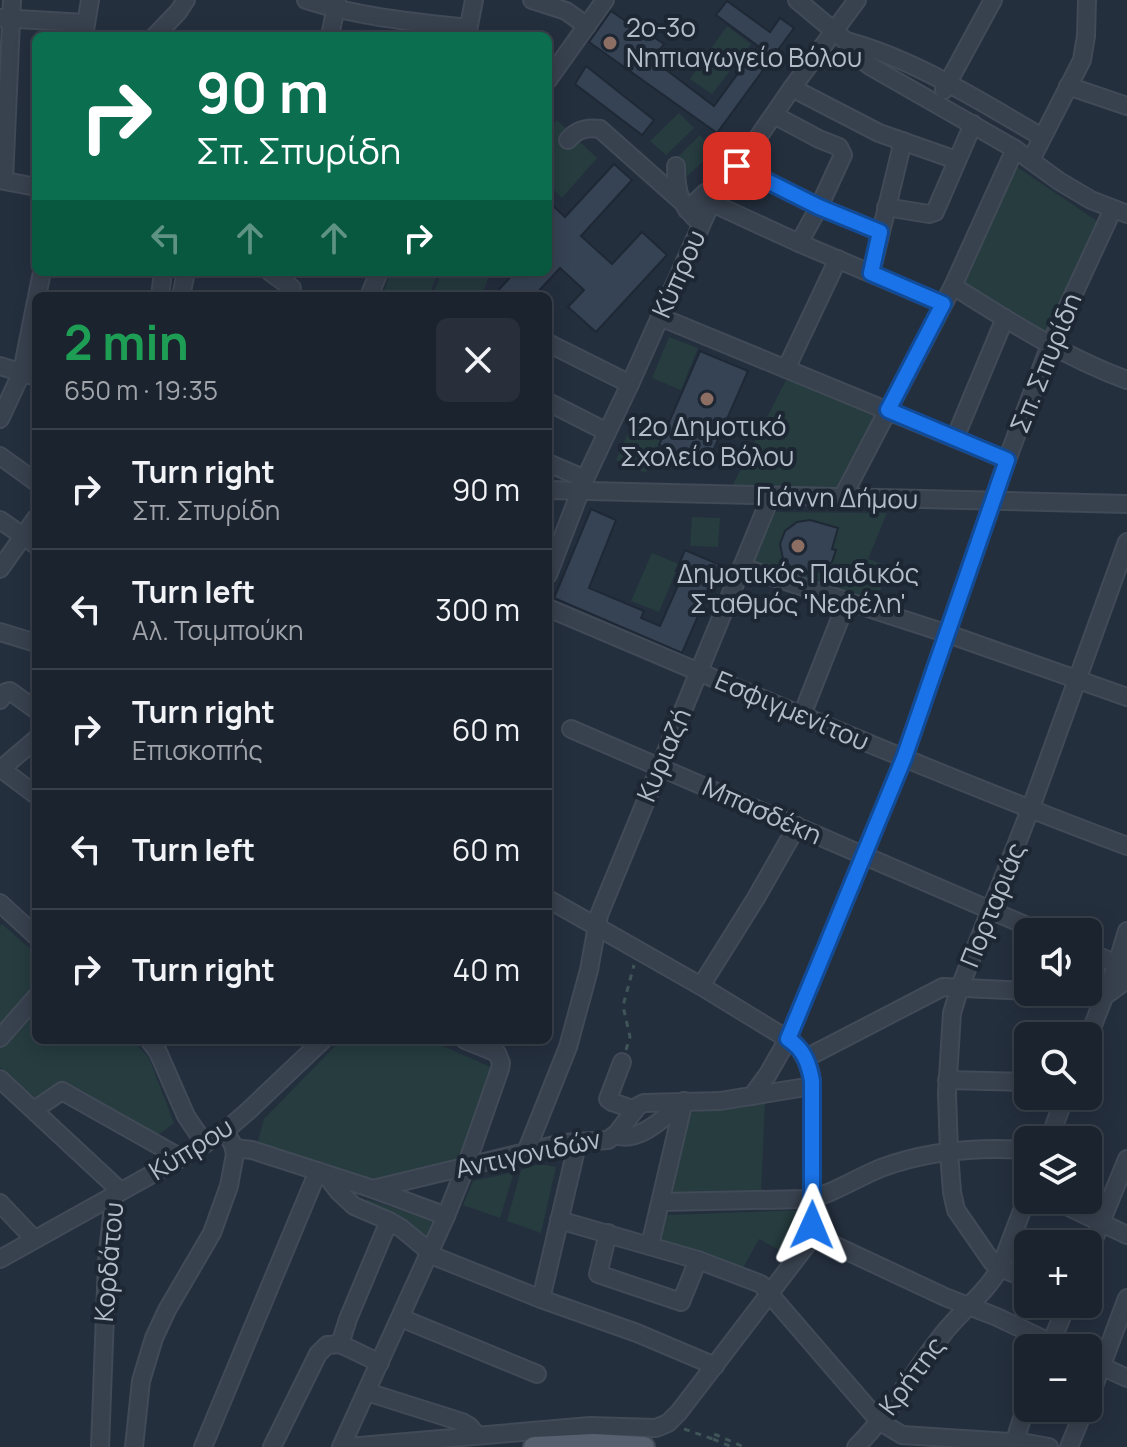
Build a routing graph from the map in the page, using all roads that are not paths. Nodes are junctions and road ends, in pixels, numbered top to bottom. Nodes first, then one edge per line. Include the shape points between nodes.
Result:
1 (12, 0) edge
2 (90, 0) edge
3 (186, 0) edge
4 (306, 0) edge
5 (474, 0) edge
6 (532, 0) edge
7 (605, 0) edge
8 (797, 0) edge
9 (857, 0) edge
10 (993, 0) edge
11 (1087, 0) edge
12 (336, 5) edge
13 (6, 18) edge
14 (587, 26) junction
15 (85, 29) edge
16 (413, 29) edge
17 (159, 32) edge
18 (331, 32) edge
19 (468, 32) edge
20 (840, 36) junction
21 (552, 74) edge
22 (948, 83) junction
23 (1068, 86) junction
24 (792, 88) junction
25 (936, 103) junction
26 (1127, 106) edge
27 (774, 115) junction
28 (973, 124) junction
29 (1042, 137) junction
30 (568, 140) dead end
31 (903, 141) junction
32 (1015, 149) junction
33 (956, 160) junction
34 (1031, 160) junction
35 (676, 166) dead end
36 (737, 166) junction
37 (2, 180) edge
38 (724, 185) junction
39 (32, 186) edge
40 (712, 203) junction
41 (683, 205) junction
42 (819, 207) junction
43 (886, 207) junction
44 (1120, 211) edge
45 (701, 224) junction
46 (880, 232) junction
47 (799, 243) junction
48 (838, 259) junction
49 (871, 273) junction
50 (953, 286) junction
51 (943, 304) junction
52 (660, 317) junction
53 (1005, 318) junction
54 (32, 342) edge
55 (552, 345) edge
56 (1050, 345) junction
57 (0, 366) edge
58 (786, 369) junction
59 (29, 374) edge
60 (1127, 380) edge
61 (630, 384) junction
62 (552, 404) edge
63 (888, 410) junction
64 (0, 419) edge
65 (607, 432) junction
66 (955, 438) junction
67 (1, 459) edge
68 (1007, 460) junction
69 (552, 466) edge
70 (32, 479) edge
71 (583, 485) junction
72 (552, 489) edge
73 (771, 496) junction
74 (842, 498) junction
75 (993, 502) junction
76 (1127, 504) edge
77 (0, 520) edge
78 (30, 541) edge
79 (1127, 542) edge
80 (552, 565) edge
81 (742, 567) junction
82 (0, 569) edge
83 (1121, 578) edge
84 (847, 601) junction
85 (552, 610) edge
86 (0, 632) edge
87 (948, 634) junction
88 (32, 642) edge
89 (700, 672) junction
90 (1078, 680) junction
91 (1127, 697) edge
92 (0, 700) edge
93 (32, 707) edge
94 (802, 715) junction
95 (571, 729) dead end
96 (32, 742) edge
97 (904, 758) junction
98 (659, 766) junction
99 (0, 769) edge
100 (32, 792) edge
101 (1030, 810) junction
102 (797, 826) junction
103 (1127, 846) edge
104 (863, 855) junction
105 (552, 901) edge
106 (0, 903) edge
107 (990, 911) junction
108 (1014, 921) edge
109 (596, 926) junction
110 (32, 927) edge
111 (1127, 931) edge
112 (1102, 958) edge
113 (1122, 966) edge
114 (1127, 980) edge
115 (701, 986) junction
116 (960, 987) junction
117 (1014, 990) edge
118 (1102, 995) edge
119 (1106, 995) junction
120 (32, 1002) edge
121 (1095, 1022) edge
122 (0, 1038) edge
123 (788, 1039) junction
124 (152, 1044) edge
125 (319, 1044) edge
126 (476, 1044) edge
127 (806, 1058) junction
128 (622, 1062) road end
129 (0, 1079) edge
130 (947, 1080) junction
131 (1014, 1082) edge
132 (812, 1086) junction
133 (752, 1096) junction
134 (684, 1101) junction
135 (34, 1110) junction
136 (635, 1110) junction
137 (225, 1131) junction
138 (615, 1135) junction
139 (578, 1141) junction
140 (205, 1144) junction
141 (234, 1148) junction
142 (1014, 1150) edge
143 (526, 1152) junction
144 (949, 1152) junction
145 (181, 1158) junction
146 (1127, 1159) edge
147 (466, 1166) junction
148 (322, 1172) junction
149 (373, 1189) junction
150 (115, 1195) junction
151 (812, 1198) junction
152 (661, 1202) junction
153 (0, 1203) edge
154 (1021, 1214) edge
155 (1083, 1214) edge
156 (446, 1216) junction
157 (559, 1220) junction
158 (389, 1221) junction
159 (1101, 1223) junction
160 (1098, 1230) edge
161 (608, 1233) junction
162 (815, 1234) junction
163 (1127, 1235) edge
164 (34, 1239) junction
165 (650, 1245) junction
166 (428, 1252) junction
167 (0, 1259) edge
168 (698, 1260) junction
169 (1000, 1268) junction
170 (1014, 1274) edge
171 (770, 1292) junction
172 (1127, 1298) edge
173 (541, 1299) junction
174 (970, 1307) junction
175 (401, 1318) junction
176 (1028, 1334) edge
177 (340, 1344) junction
178 (1102, 1350) edge
179 (380, 1363) junction
180 (715, 1366) junction
181 (1102, 1367) edge
182 (537, 1374) dead end
183 (1127, 1378) edge
184 (367, 1392) junction
185 (879, 1421) junction
186 (1021, 1422) edge
187 (1079, 1422) edge
188 (477, 1435) junction
189 (902, 1441) edge
190 (1014, 1445) edge
191 (100, 1447) edge
192 (134, 1447) edge
193 (203, 1447) edge
194 (272, 1447) edge
195 (341, 1447) edge
196 (348, 1447) edge
197 (534, 1447) edge
198 (644, 1447) edge
199 (856, 1447) edge
200 (1049, 1447) edge
201 (1069, 1447) edge

1 - 13 street
2 - 15 street
3 - 17 street
4 - 12 street
5 - 19 street
6 - 14 street via 566,11
7 - 14 street
8 - 20 street
9 - 20 street, Κύπρου
10 - 22 street
11 - 23 street via 1083,55
12 - 16 street
12 - 18 street
13 - 15 street
13 - 37 street
14 - 21 street
16 - 19 street
20 - 22 street
20 - 24 street, Κύπρου
20 - 25 street via 870,66
22 - 25 street
22 - 29 street
23 - 26 street
23 - 29 street
24 - 27 street, Κύπρου
24 - 31 street
25 - 28 street
27 - 36 street, Κύπρου
27 - 42 street via 842,151
28 - 32 street
28 - 33 street
29 - 34 street
30 - 41 street via 574,132 600,129
31 - 33 street
31 - 43 street
32 - 34 street
32 - 50 street
33 - 43 street via 935,212
34 - 44 street via 1076,191
35 - 41 street
36 - 38 street, Κύπρου
36 - 42 street
37 - 39 street
38 - 40 street, Κύπρου
38 - 41 street
40 - 45 street, Κύπρου
40 - 47 street
41 - 45 street
42 - 46 street
42 - 47 street
43 - 46 street
44 - 56 street, Σπ. Σπυρίδη
45 - 52 street, Κύπρου
46 - 49 street
47 - 48 street
48 - 49 street
48 - 58 street
49 - 51 street
50 - 51 street
50 - 53 street
51 - 63 street
52 - 58 street
52 - 61 street, Κύπρου
53 - 56 street
53 - 66 street
54 - 59 street
55 - 61 street
56 - 60 street
56 - 68 street, Σπ. Σπυρίδη
57 - 59 street
58 - 63 street
59 - 64 street
61 - 65 street, Κύπρου
62 - 65 street
63 - 66 street
63 - 74 street
65 - 71 street, Κύπρου
66 - 68 street
67 - 70 street
68 - 75 street, Σπ. Σπυρίδη
69 - 71 street
71 - 72 street, Γιάννη Δήμου
71 - 73 street, Γιάννη Δήμου
71 - 80 street, Κύπρου
73 - 74 street, Γιάννη Δήμου
73 - 81 street, Κυριαζή
74 - 75 street, Γιάννη Δήμου
75 - 76 street, Γιάννη Δήμου
75 - 87 street, Σπ. Σπυρίδη
77 - 78 street
78 - 82 street
79 - 83 street, Πορταριάς
81 - 84 street
81 - 89 street, Κυριαζή
83 - 90 street, Πορταριάς
84 - 87 street
84 - 94 street
85 - 89 street, Εσφιγμενίτου
86 - 88 street
87 - 90 street
87 - 97 street, Σπ. Σπυρίδη
89 - 94 street, Εσφιγμενίτου
89 - 98 street, Κυριαζή
90 - 91 street
90 - 101 street, Πορταριάς
92 - 93 street via 10,691
94 - 97 street, Εσφιγμενίτου
95 - 98 street, Μπασδέκη
96 - 99 street
97 - 101 street, Εσφιγμενίτου
97 - 104 street, Σπ. Σπυρίδη
98 - 102 street, Μπασδέκη
98 - 109 street, Κυριαζή
99 - 100 street
101 - 103 street, Εσφιγμενίτου
101 - 107 street, Πορταριάς
102 - 104 street, Μπασδέκη
102 - 115 street
104 - 107 street, Μπασδέκη
104 - 123 street, Σπ. Σπυρίδη
105 - 109 street
106 - 110 street
107 - 108 street, Μπασδέκη
107 - 116 street, Πορταριάς
109 - 115 street
109 - 143 street, Κυριαζή via 568,1047
111 - 113 street
112 - 113 street
113 - 119 street
114 - 119 street
115 - 123 street
116 - 117 street
116 - 127 street via 938,988
116 - 130 street, Πορταριάς via 952,1013
118 - 119 street
119 - 121 street
120 - 122 street
123 - 127 street
123 - 133 street, Σπ. Σπυρίδη
124 - 140 street
125 - 137 street, Κύπρου
126 - 147 street via 493,1050 501,1063
127 - 132 street
128 - 136 street via 608,1099
129 - 135 street, Κορδάτου
130 - 131 street
130 - 144 street, Πορταριάς
132 - 133 street
132 - 151 street
133 - 134 street
134 - 136 street via 644,1103
134 - 138 street via 642,1131
134 - 152 street
135 - 145 street via 62,1091
135 - 150 street, Κορδάτου via 114,1185
136 - 138 street, Αντιγονιδών
137 - 140 street, Κύπρου
137 - 141 street
138 - 139 street, Αντιγονιδών
139 - 143 street, Αντιγονιδών
139 - 157 street
140 - 145 street, Κύπρου
141 - 148 street
141 - 192 street via 219,1217 150,1348
142 - 144 street
143 - 147 street, Αντιγονιδών
144 - 151 street via 893,1164
144 - 169 street, Πορταριάς via 956,1210
145 - 150 street, Κύπρου
146 - 159 street
147 - 149 street, Αντιγονιδών
147 - 156 street
148 - 149 street
148 - 158 street via 354,1206
148 - 193 street
149 - 156 street
150 - 164 street, Κύπρου
150 - 191 street, Κορδάτου via 107,1262
151 - 152 street
151 - 162 street
152 - 165 street
153 - 164 street
154 - 169 street, Κρήτης
155 - 159 street
156 - 166 street
157 - 161 street
157 - 173 street
158 - 166 street
158 - 177 street
159 - 160 street
159 - 163 street
161 - 165 street
161 - 168 street via 598,1274 681,1302
162 - 171 street
162 - 174 street
164 - 167 street, Κύπρου
165 - 168 street
166 - 173 street
166 - 175 street
168 - 171 street
169 - 170 street
169 - 174 street, Κρήτης
171 - 180 street
171 - 185 street
172 - 178 street
173 - 180 street
174 - 176 street
174 - 185 street, Κρήτης via 944,1333
175 - 179 street
175 - 182 street
177 - 179 street
177 - 194 street via 327,1345 318,1354
179 - 184 street
180 - 188 street via 679,1412 656,1428 590,1426
181 - 183 street
184 - 188 street via 462,1422
184 - 195 street
185 - 189 street
185 - 199 street, Κρήτης
186 - 190 street
187 - 201 street
188 - 196 street
189 - 190 street
190 - 200 street
197 - 198 main road

